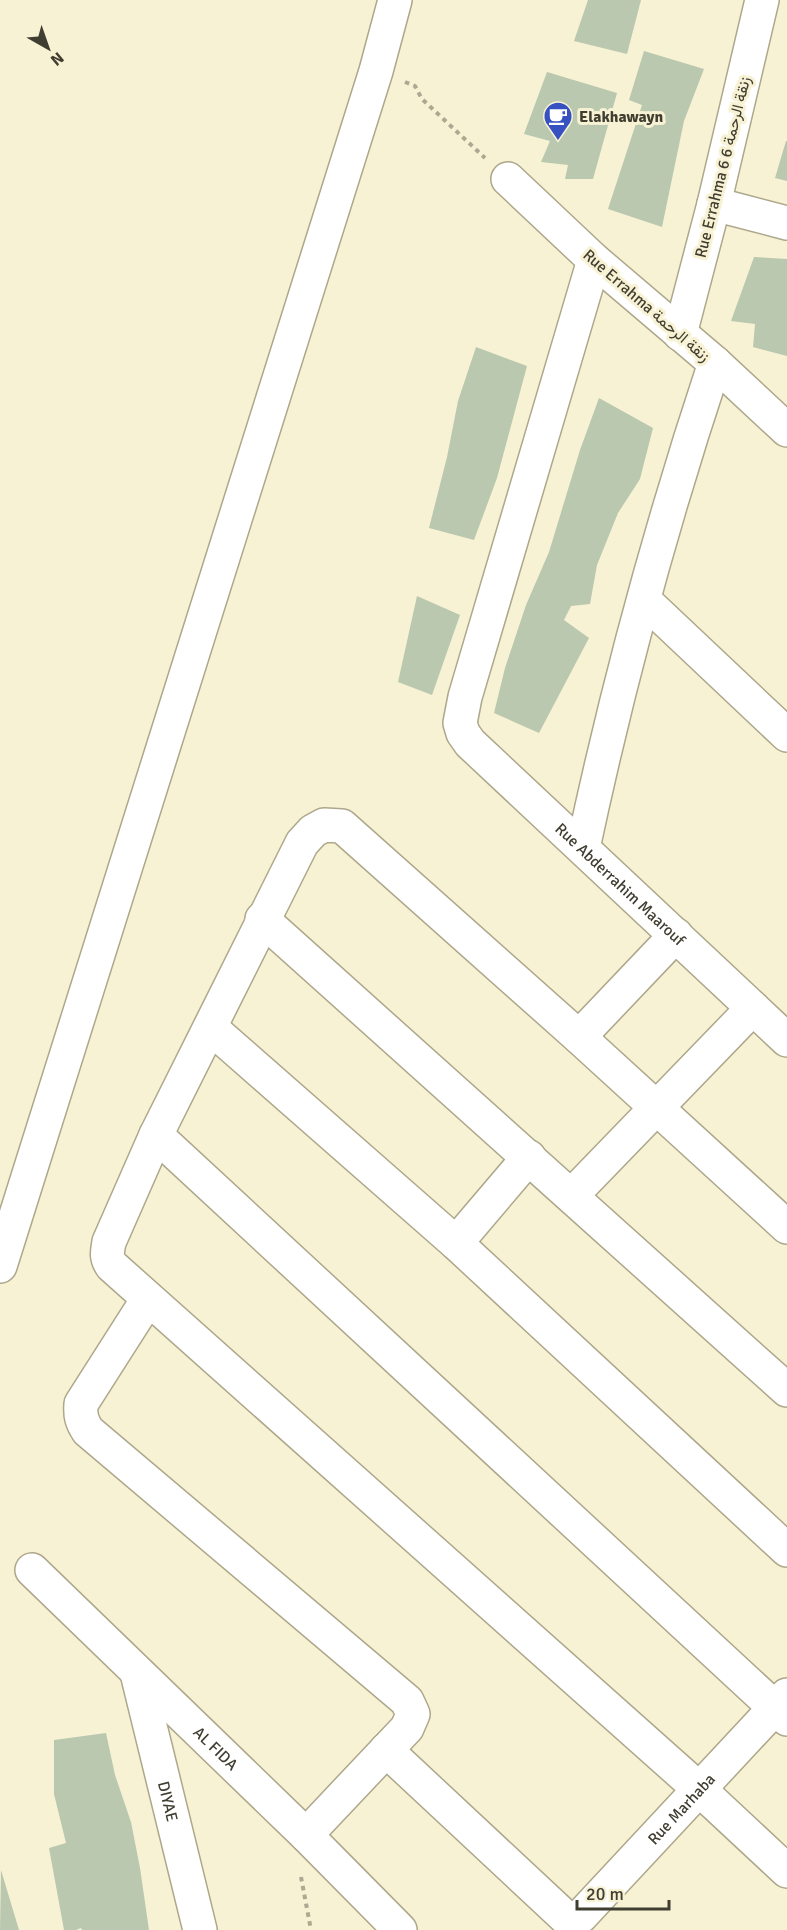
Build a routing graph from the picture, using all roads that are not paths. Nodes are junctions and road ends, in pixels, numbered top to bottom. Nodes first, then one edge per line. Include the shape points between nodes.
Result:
1 (395, 0) edge
2 (762, 0) edge
3 (508, 179) road end
4 (714, 204) junction
5 (787, 223) edge
6 (594, 260) junction
7 (680, 334) junction
8 (715, 363) junction
9 (787, 430) edge
10 (644, 600) junction
11 (787, 735) edge
12 (583, 848) junction
13 (262, 920) junction
14 (676, 935) junction
15 (753, 1008) junction
16 (211, 1028) junction
17 (579, 1036) junction
18 (787, 1040) edge
19 (656, 1108) junction
20 (156, 1135) junction
21 (529, 1157) junction
22 (572, 1195) junction
23 (787, 1227) edge
24 (456, 1243) junction
25 (0, 1266) edge
26 (148, 1299) junction
27 (787, 1390) edge
28 (787, 1550) edge
29 (32, 1570) dead end
30 (137, 1673) junction
31 (783, 1707) edge
32 (386, 1750) junction
33 (699, 1789) junction
34 (306, 1835) junction
35 (787, 1871) edge
36 (200, 1930) edge
37 (400, 1930) edge

1 - 25 street via 369,94
2 - 4 street, Rue Errahma 6 6 زنقة الرحمة
3 - 6 street, Rue Errahma زنقة الرحمة
4 - 5 street
4 - 7 street, Rue Errahma 6 6 زنقة الرحمة
6 - 7 street, Rue Errahma زنقة الرحمة
6 - 12 street, Rue Abderrahim Maarouf via 460,723 470,743
7 - 8 street, Rue Errahma زنقة الرحمة
8 - 9 street, Rue Errahma زنقة الرحمة
8 - 10 street
10 - 11 street
10 - 12 street via 604,747
12 - 14 street, Rue Abderrahim Maarouf
13 - 16 street
13 - 17 street via 313,831 324,825 342,826
13 - 21 street
14 - 15 street, Rue Abderrahim Maarouf
14 - 17 street
15 - 18 street, Rue Abderrahim Maarouf
15 - 19 street
16 - 20 street
16 - 24 street
17 - 19 street
19 - 22 street
19 - 23 street
20 - 26 street via 106,1253 112,1266
20 - 31 street
21 - 22 street
21 - 24 street
22 - 27 street
24 - 28 street
26 - 32 street via 81,1404 82,1422 407,1701 413,1714 407,1728
26 - 33 street
29 - 30 street, AL FIDA
30 - 34 street, AL FIDA
30 - 36 street, DIYAE
31 - 33 street, Rue Marhaba
32 - 33 street, Rue Marhaba via 573,1921
32 - 34 street
33 - 35 street
34 - 37 street, AL FIDA

